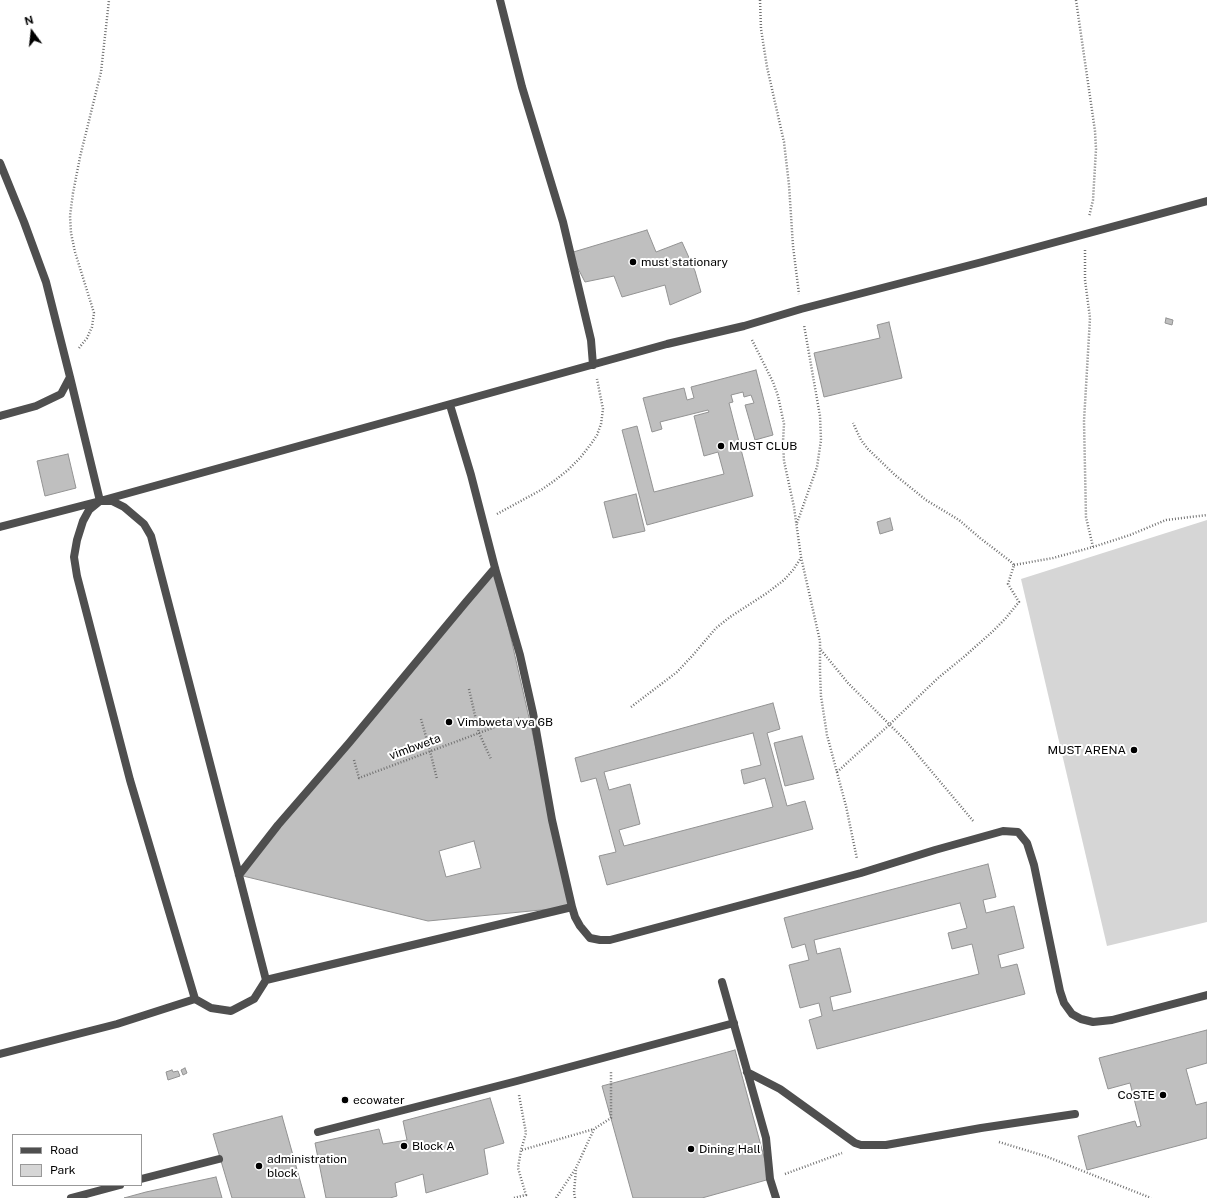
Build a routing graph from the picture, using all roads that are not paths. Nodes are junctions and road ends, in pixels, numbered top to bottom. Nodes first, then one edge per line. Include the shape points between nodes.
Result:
1 (500, 0) edge
2 (0, 163) edge
3 (1207, 201) edge
4 (593, 365) junction
5 (70, 378) junction
6 (450, 405) junction
7 (0, 416) edge
8 (100, 501) junction
9 (0, 527) edge
10 (495, 568) junction
11 (239, 875) junction
12 (572, 907) junction
13 (266, 980) junction
14 (722, 982) dead end
15 (1207, 995) edge
16 (195, 999) junction
17 (734, 1023) junction
18 (0, 1054) edge
19 (747, 1072) junction
20 (1075, 1114) dead end
21 (318, 1132) dead end
22 (219, 1159) dead end
23 (142, 1180) edge
24 (116, 1186) edge
25 (71, 1198) edge
26 (776, 1198) edge

1 - 4 street via 522,87 563,222 591,340
2 - 5 street via 46,282
3 - 4 street
4 - 6 street
5 - 7 street via 61,394 36,406
5 - 8 street
6 - 8 street
6 - 10 street
8 - 9 street
8 - 11 street via 112,501 124,507 144,524 151,536
8 - 16 street via 89,510 77,540 74,557 76,576 130,780
10 - 11 street via 278,825
10 - 12 street via 520,655 552,820
11 - 13 street
12 - 13 street
12 - 15 street via 580,926 590,938 610,940 860,873 1003,831 1018,832 1027,843 1034,865 1060,990 1064,1003 1072,1014 1093,1022 1112,1020
13 - 16 street via 254,999 231,1011 211,1008
14 - 17 street
16 - 18 street via 117,1024
17 - 19 street
17 - 21 street
19 - 20 street via 780,1089 861,1145 886,1145
19 - 26 street via 766,1138 770,1179
22 - 23 street
24 - 25 street

